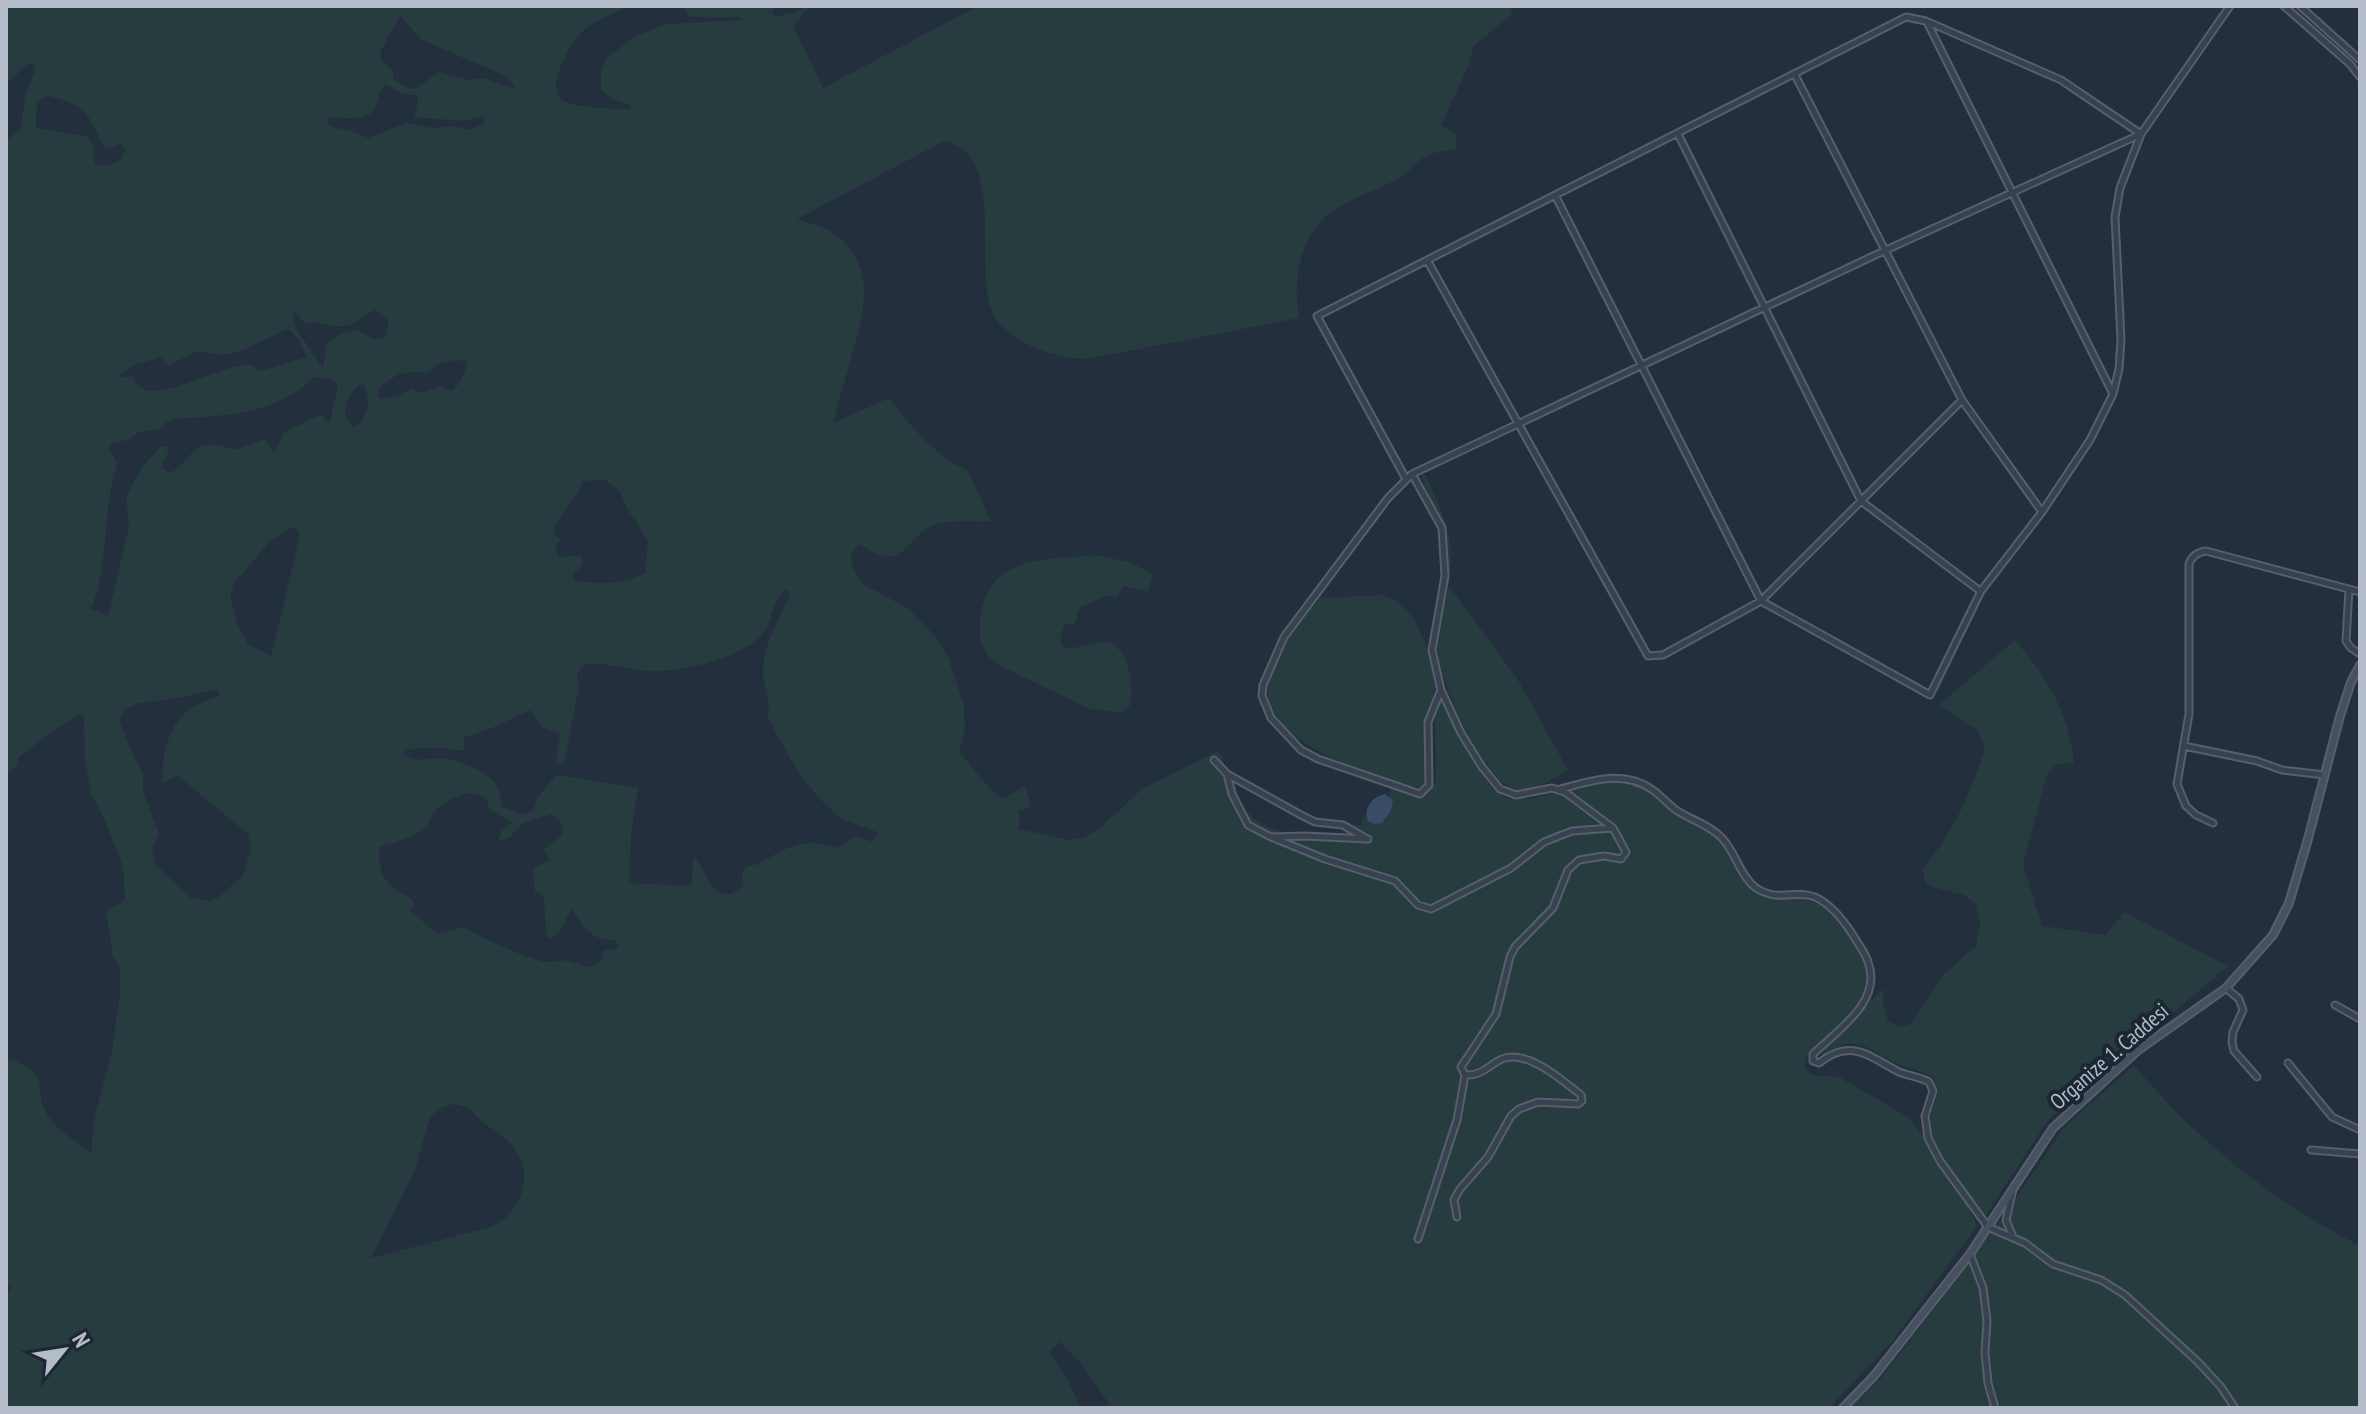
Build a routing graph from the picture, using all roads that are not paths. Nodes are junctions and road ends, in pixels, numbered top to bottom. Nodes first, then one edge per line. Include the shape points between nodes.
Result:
1 (2230, 6) edge
2 (2284, 6) edge
3 (2300, 6) edge
4 (1926, 21) junction
5 (2358, 57) edge
6 (1795, 75) junction
7 (2360, 77) edge
8 (1678, 134) junction
9 (2141, 134) junction
10 (2013, 193) junction
11 (1555, 195) junction
12 (1886, 250) junction
13 (1427, 260) junction
14 (1765, 309) junction
15 (1642, 366) junction
16 (2113, 394) junction
17 (1962, 400) junction
18 (1518, 422) junction
19 (1412, 474) junction
20 (1406, 479) junction
21 (1861, 501) junction
22 (2042, 512) junction
23 (2349, 589) junction
24 (1981, 591) junction
25 (2360, 592) edge
26 (1761, 601) junction
27 (2360, 654) edge
28 (2360, 665) edge
29 (1441, 690) junction
30 (2184, 746) junction
31 (1214, 760) dead end
32 (1227, 774) junction
33 (2325, 775) junction
34 (1559, 789) junction
35 (2213, 823) dead end
36 (1613, 828) junction
37 (1271, 837) junction
38 (2226, 988) junction
39 (2335, 1005) dead end
40 (2360, 1019) edge
41 (2288, 1063) dead end
42 (1465, 1075) junction
43 (2257, 1077) dead end
44 (2360, 1130) edge
45 (2311, 1150) dead end
46 (2360, 1154) edge
47 (2014, 1188) junction
48 (1457, 1217) dead end
49 (1988, 1227) junction
50 (2014, 1238) junction
51 (1418, 1239) dead end
52 (1970, 1254) junction
53 (1843, 1408) edge
54 (1995, 1408) edge
55 (2235, 1408) edge

1 - 9 street
2 - 7 street
3 - 5 street
4 - 6 street via 1906,17
4 - 9 street via 2061,80
4 - 10 street
6 - 8 street
6 - 12 street
8 - 11 street
8 - 14 street
9 - 10 street
9 - 16 street via 2115,217 2121,339
10 - 12 street
10 - 16 street
11 - 13 street
11 - 15 street
12 - 14 street
12 - 17 street
13 - 18 street
13 - 20 street via 1317,316
14 - 15 street
14 - 21 street
15 - 18 street
15 - 26 street
16 - 22 street via 2090,440
17 - 21 street
17 - 22 street
18 - 19 street
18 - 26 street via 1648,656 1663,655
19 - 20 street
19 - 29 street via 1444,537 1445,576 1432,650
20 - 29 street via 1284,637 1262,696 1271,718 1301,750 1420,794 1429,785 1428,722
21 - 24 street
21 - 26 street
22 - 24 street
23 - 25 street
23 - 27 street via 2346,641
23 - 30 street via 2206,551 2193,557
24 - 26 street via 1930,695
28 - 33 street, Organize 1. Caddesi
29 - 34 street via 1482,767 1500,789 1516,795
30 - 33 street
30 - 35 street via 2177,784 2181,798 2192,812
31 - 32 street
32 - 37 street via 1248,825
32 - 37 street via 1315,822 1343,825 1368,839
33 - 38 street, Organize 1. Caddesi via 2289,903 2273,935
34 - 36 street
34 - 49 street via 1609,777 1632,780 1724,839 1759,890 1782,898 1810,896 1833,911 1868,960 1870,989 1812,1059 1819,1063 1837,1052 1857,1051 1929,1082 1933,1091 1925,1116 1928,1138
36 - 37 street via 1572,831 1544,842 1511,868 1431,909 1418,905 1395,881
36 - 42 street via 1625,856 1579,860 1568,870 1553,908 1515,947 1496,1014 1461,1064
38 - 43 street via 2243,1010 2233,1032 2234,1051
38 - 47 street, Organize 1. Caddesi via 2137,1051 2053,1128
39 - 40 street
41 - 44 street via 2332,1117
42 - 48 street via 1479,1074 1502,1058 1515,1056 1551,1071 1583,1098 1578,1104 1538,1102 1511,1116 1454,1200
42 - 51 street via 1457,1120
45 - 46 street
47 - 49 street, Organize 1. Caddesi
47 - 50 street via 2006,1220
49 - 50 street
49 - 52 street, Organize 1. Caddesi
50 - 55 street via 2053,1264 2101,1280 2125,1295 2198,1362
52 - 53 street, Organize 1. Caddesi
52 - 54 street via 1983,1288 1985,1353

